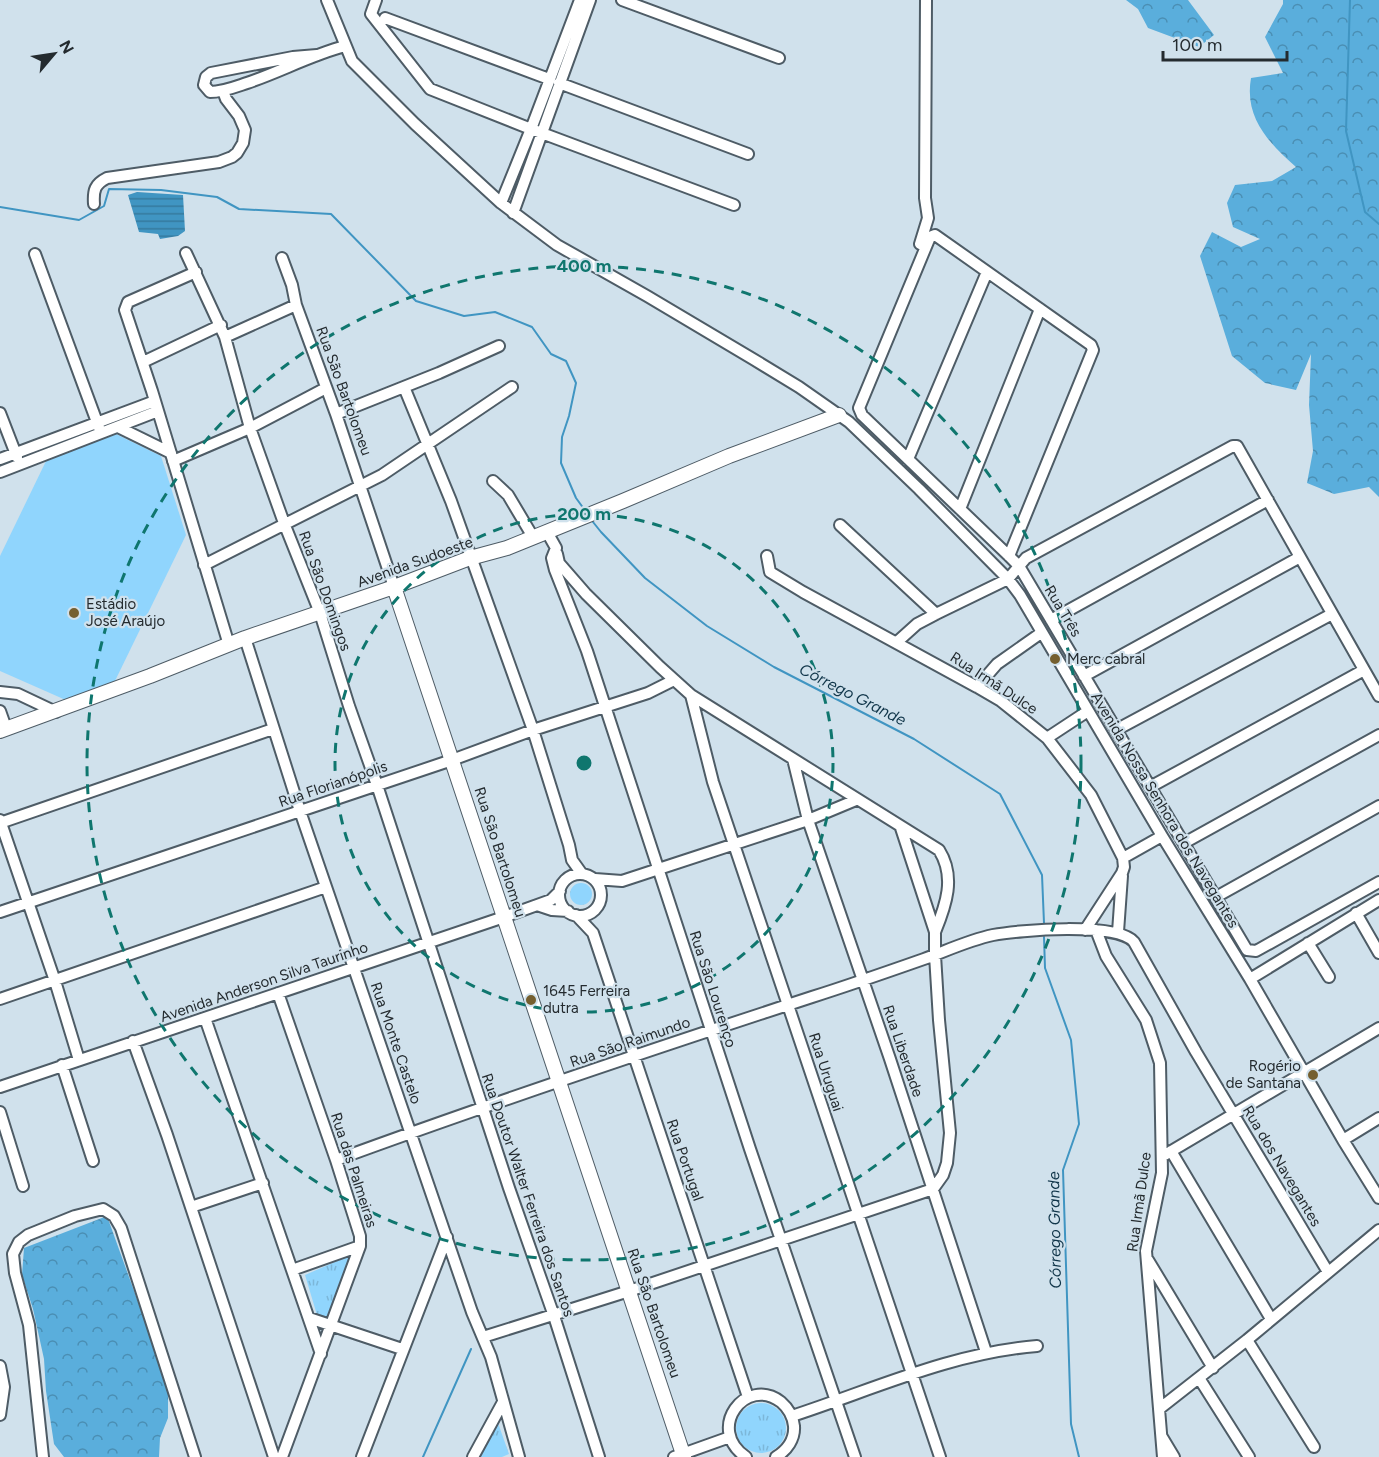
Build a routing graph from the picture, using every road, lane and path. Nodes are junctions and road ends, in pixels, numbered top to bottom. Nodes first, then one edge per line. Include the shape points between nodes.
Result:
1 (327, 0) edge
2 (376, 0) edge
3 (580, 0) edge
4 (590, 0) edge
5 (622, 0) edge
6 (926, 0) edge
7 (385, 18) dead end
8 (345, 46) junction
9 (317, 55) junction
10 (779, 58) dead end
11 (554, 81) junction
12 (223, 91) junction
13 (536, 131) junction
14 (748, 154) dead end
15 (501, 203) junction
16 (94, 204) dead end
17 (734, 205) dead end
18 (513, 213) junction
19 (186, 253) dead end
20 (35, 254) dead end
21 (282, 258) dead end
22 (196, 272) junction
23 (987, 272) junction
24 (296, 305) junction
25 (1040, 309) junction
26 (221, 325) junction
27 (225, 337) junction
28 (499, 346) dead end
29 (143, 362) junction
30 (404, 387) junction
31 (512, 387) dead end
32 (326, 388) junction
33 (157, 406) junction
34 (0, 413) edge
35 (336, 414) junction
36 (844, 419) junction
37 (96, 422) junction
38 (118, 427) junction
39 (250, 428) junction
40 (101, 433) junction
41 (428, 442) junction
42 (15, 453) junction
43 (172, 457) junction
44 (0, 459) edge
45 (908, 459) junction
46 (20, 464) junction
47 (0, 472) edge
48 (494, 481) dead end
49 (360, 487) junction
50 (1268, 500) junction
51 (960, 509) junction
52 (284, 524) junction
53 (840, 525) dead end
54 (548, 532) junction
55 (533, 537) junction
56 (556, 548) junction
57 (766, 556) dead end
58 (1009, 556) junction
59 (1300, 557) junction
60 (470, 558) junction
61 (204, 565) junction
62 (1019, 566) junction
63 (1008, 579) junction
64 (394, 587) junction
65 (320, 613) junction
66 (936, 614) junction
67 (1332, 614) junction
68 (1051, 620) junction
69 (1041, 633) junction
70 (245, 639) junction
71 (897, 642) junction
72 (229, 645) junction
73 (1364, 670) junction
74 (1084, 676) junction
75 (674, 680) junction
76 (977, 687) junction
77 (0, 692) edge
78 (692, 695) junction
79 (1379, 696) edge
80 (604, 706) junction
81 (0, 711) edge
82 (1088, 711) junction
83 (56, 712) junction
84 (273, 729) junction
85 (533, 729) junction
86 (3, 730) edge
87 (1116, 730) junction
88 (1379, 735) edge
89 (1047, 738) junction
90 (793, 759) junction
91 (452, 760) junction
92 (377, 785) junction
93 (1150, 787) junction
94 (856, 800) junction
95 (1379, 806) edge
96 (300, 811) junction
97 (808, 820) junction
98 (0, 822) edge
99 (902, 828) junction
100 (1162, 836) junction
101 (1184, 843) junction
102 (734, 844) junction
103 (569, 845) junction
104 (1123, 858) junction
105 (658, 870) junction
106 (1122, 873) junction
107 (582, 874) junction
108 (595, 879) junction
109 (622, 881) junction
110 (1379, 882) edge
111 (563, 886) junction
112 (326, 887) junction
113 (1216, 897) junction
114 (1379, 900) edge
115 (29, 903) junction
116 (598, 904) junction
117 (537, 905) junction
118 (0, 912) edge
119 (572, 913) junction
120 (1356, 913) junction
121 (504, 917) junction
122 (1090, 930) junction
123 (935, 932) junction
124 (1118, 932) junction
125 (593, 933) junction
126 (428, 942) junction
127 (1308, 943) junction
128 (1379, 953) edge
129 (934, 955) junction
130 (353, 967) junction
131 (1329, 977) dead end
132 (1250, 979) junction
133 (56, 981) junction
134 (864, 981) junction
135 (278, 993) junction
136 (0, 999) edge
137 (788, 1005) junction
138 (205, 1018) junction
139 (1379, 1028) edge
140 (711, 1030) junction
141 (134, 1041) junction
142 (633, 1057) junction
143 (80, 1060) junction
144 (62, 1065) junction
145 (1303, 1073) junction
146 (559, 1082) junction
147 (0, 1087) edge
148 (482, 1108) junction
149 (0, 1112) edge
150 (1234, 1114) junction
151 (1379, 1118) edge
152 (411, 1132) junction
153 (1343, 1140) junction
154 (1167, 1154) junction
155 (336, 1160) junction
156 (93, 1161) dead end
157 (263, 1184) junction
158 (23, 1186) dead end
159 (933, 1189) junction
160 (1379, 1198) edge
161 (191, 1207) junction
162 (857, 1215) junction
163 (1379, 1230) edge
164 (447, 1237) junction
165 (781, 1239) junction
166 (360, 1246) junction
167 (1146, 1257) junction
168 (705, 1265) junction
169 (292, 1270) junction
170 (1328, 1272) junction
171 (629, 1291) junction
172 (554, 1316) junction
173 (309, 1318) junction
174 (1271, 1320) junction
175 (331, 1326) junction
176 (483, 1337) junction
177 (1248, 1340) junction
178 (1037, 1346) dead end
179 (402, 1349) junction
180 (987, 1352) junction
181 (321, 1355) junction
182 (0, 1366) edge
183 (1213, 1368) junction
184 (913, 1374) junction
185 (1199, 1378) junction
186 (2, 1387) edge
187 (748, 1397) junction
188 (503, 1402) junction
189 (836, 1402) junction
190 (1159, 1409) junction
191 (0, 1415) edge
192 (792, 1416) junction
193 (1160, 1435) junction
194 (729, 1437) junction
195 (1314, 1447) dead end
196 (680, 1456) edge
197 (44, 1457) edge
198 (195, 1457) edge
199 (274, 1457) edge
200 (282, 1457) edge
201 (362, 1457) edge
202 (473, 1457) edge
203 (519, 1457) edge
204 (599, 1457) edge
205 (746, 1457) edge
206 (776, 1457) edge
207 (855, 1457) edge
208 (940, 1457) edge
209 (1163, 1457) edge
210 (1174, 1457) edge
211 (1249, 1457) edge

1 - 8 street, Avenida Nossa Senhora dos Navegantes
2 - 13 street via 371,14 430,89
3 - 11 street
4 - 11 street
5 - 10 street
6 - 36 street via 928,218
7 - 11 street
8 - 9 street
8 - 15 street, Avenida Nossa Senhora dos Navegantes via 352,61
9 - 12 street
9 - 12 street via 208,74 204,81 207,91
11 - 13 street
11 - 14 street
12 - 16 street via 245,130 237,153 219,162 107,178 98,182 93,191
13 - 15 street
13 - 17 street
13 - 18 street
15 - 18 street, Avenida Nossa Senhora dos Navegantes
18 - 36 street, Avenida Nossa Senhora dos Navegantes via 557,245 753,359
19 - 22 street, Rua São Domingos
20 - 37 street
21 - 24 street, Rua São Bartolomeu
22 - 26 street, Rua São Domingos
22 - 29 street via 128,302 125,310
23 - 25 street
23 - 45 street
23 - 45 street, Rua Três via 935,235 930,237 860,408 862,415
24 - 27 street
24 - 32 street, Rua São Bartolomeu
25 - 51 street
25 - 58 street via 1091,345 1093,354
26 - 27 street, Rua São Domingos
26 - 29 street
27 - 39 street, Rua São Domingos
28 - 30 street
29 - 33 street
30 - 35 street
30 - 41 street
31 - 41 street
32 - 35 street, Rua São Bartolomeu
32 - 39 street
33 - 37 street
33 - 38 street
33 - 43 street
34 - 42 street
35 - 49 street, Rua São Bartolomeu
36 - 54 street, Avenida Sudoeste via 729,456
36 - 63 street, Avenida Nossa Senhora dos Navegantes
37 - 40 street
37 - 42 street
38 - 40 street
38 - 43 street
39 - 43 street
39 - 52 street, Rua São Domingos
40 - 46 street
41 - 49 street
41 - 60 street
42 - 44 street
42 - 46 street
43 - 61 street
45 - 51 street, Rua Três
46 - 47 street
48 - 55 street via 514,504
49 - 52 street
49 - 64 street, Rua São Bartolomeu
50 - 59 street
50 - 62 street via 1240,447 1233,446 1026,558
50 - 68 street
51 - 58 street, Rua Três
52 - 61 street
52 - 65 street, Rua São Domingos
53 - 66 street
54 - 55 street, Avenida Sudoeste
54 - 56 street, Rua São Lourenço
55 - 60 street, Avenida Sudoeste
56 - 75 street via 559,563 586,594
56 - 80 street, Rua São Lourenço via 552,558 555,570
57 - 71 street, Rua Irmã Dulce via 770,572
58 - 62 street, Rua Três
59 - 67 street
59 - 74 street
60 - 64 street, Avenida Sudoeste
60 - 85 street
61 - 72 street
62 - 63 street
62 - 68 street, Rua Três
63 - 66 street
63 - 69 street, Avenida Nossa Senhora dos Navegantes
64 - 65 street, Avenida Sudoeste
64 - 91 street, Rua São Bartolomeu
65 - 70 street, Avenida Sudoeste
65 - 92 street, Rua São Domingos
66 - 71 street
67 - 73 street
67 - 87 street
68 - 74 street, Rua Três
69 - 76 street via 998,664
69 - 82 street, Avenida Nossa Senhora dos Navegantes
70 - 72 street, Avenida Sudoeste
70 - 84 street, Rua Monte Castelo
71 - 76 street, Rua Irmã Dulce
72 - 83 street, Avenida Sudoeste
73 - 79 street
73 - 93 street
74 - 87 street, Rua Três
75 - 78 street
75 - 80 street, Rua Florianópolis via 648,693
76 - 89 street, Rua Irmã Dulce
77 - 83 street via 18,694
78 - 90 street
78 - 102 street, Rua Uruguai via 713,782
80 - 85 street, Rua Florianópolis
80 - 105 street, Rua São Lourenço
81 - 86 street
82 - 89 street
82 - 100 street, Avenida Nossa Senhora dos Navegantes
83 - 86 street, Avenida Sudoeste
84 - 96 street, Rua Monte Castelo
84 - 98 street
85 - 91 street, Rua Florianópolis
85 - 103 street
87 - 93 street, Rua Três
88 - 101 street
89 - 104 street, Rua Irmã Dulce via 1091,795
90 - 94 street
90 - 97 street, Rua Liberdade
91 - 92 street, Rua Florianópolis
91 - 121 street, Rua São Bartolomeu
92 - 96 street, Rua Florianópolis
92 - 126 street, Rua São Domingos
93 - 101 street, Rua Três
94 - 97 street
94 - 99 street
95 - 113 street
96 - 112 street, Rua Monte Castelo
96 - 115 street, Rua Florianópolis
97 - 102 street
97 - 134 street, Rua Liberdade
98 - 115 street
99 - 123 street
99 - 123 street via 939,850 948,867 949,888
100 - 104 street
100 - 132 street, Avenida Nossa Senhora dos Navegantes
101 - 113 street, Rua Três
102 - 105 street
102 - 137 street, Rua Uruguai
103 - 107 street via 572,860
103 - 111 street
104 - 106 street
105 - 109 street
105 - 140 street, Rua São Lourenço
106 - 122 street
106 - 124 street
107 - 108 street
107 - 111 street via 573,875
108 - 109 street
108 - 116 street via 600,888
109 - 116 street
110 - 113 street, Rua Três via 1256,951 1245,947
111 - 117 street, Avenida Anderson Silva Taurinho via 551,900
111 - 119 street via 560,900
112 - 130 street, Rua Monte Castelo
112 - 133 street
114 - 120 street
115 - 118 street, Rua Florianópolis
115 - 133 street
116 - 119 street via 587,914
116 - 125 street
117 - 119 street
117 - 121 street, Avenida Anderson Silva Taurinho
119 - 125 street
120 - 127 street
120 - 128 street
121 - 126 street, Avenida Anderson Silva Taurinho
121 - 146 street, Rua São Bartolomeu
122 - 124 street
122 - 129 street via 991,935
122 - 154 street, Rua Irmã Dulce via 1146,1020 1156,1049
123 - 129 street
124 - 150 street, Rua dos Navegantes via 1134,942
125 - 142 street, Rua Portugal
126 - 130 street, Avenida Anderson Silva Taurinho
126 - 148 street, Rua Doutor Walter Ferreira dos Santos
127 - 131 street
127 - 132 street
129 - 134 street, Rua São Raimundo
129 - 159 street via 950,1133 948,1163
130 - 135 street, Avenida Anderson Silva Taurinho
130 - 152 street, Rua Monte Castelo
132 - 145 street, Avenida Nossa Senhora dos Navegantes
133 - 136 street
133 - 143 street
134 - 137 street, Rua São Raimundo
134 - 159 street, Rua Liberdade
135 - 138 street, Avenida Anderson Silva Taurinho
135 - 155 street, Rua das Palmeiras
137 - 140 street, Rua São Raimundo
137 - 162 street, Rua Uruguai
138 - 141 street, Avenida Anderson Silva Taurinho
138 - 157 street
139 - 145 street
140 - 142 street, Rua São Raimundo
140 - 165 street, Rua São Lourenço
141 - 143 street, Avenida Anderson Silva Taurinho
141 - 161 street
142 - 146 street, Rua São Raimundo
142 - 168 street, Rua Portugal
143 - 144 street, Avenida Anderson Silva Taurinho
144 - 147 street, Avenida Anderson Silva Taurinho
144 - 156 street
145 - 150 street
145 - 153 street, Avenida Nossa Senhora dos Navegantes
146 - 148 street, Rua São Raimundo
146 - 171 street, Rua São Bartolomeu
148 - 152 street, Rua São Raimundo
148 - 172 street, Rua Doutor Walter Ferreira dos Santos
149 - 158 street
150 - 154 street
150 - 170 street, Rua dos Navegantes
151 - 153 street
152 - 155 street, Rua São Raimundo
152 - 164 street, Rua Monte Castelo
153 - 160 street, Avenida Nossa Senhora dos Navegantes
154 - 167 street, Rua Irmã Dulce
154 - 174 street
155 - 166 street, Rua das Palmeiras
157 - 161 street
157 - 169 street
159 - 162 street
159 - 180 street, Rua Liberdade
161 - 199 street
162 - 165 street
162 - 184 street, Rua Uruguai
163 - 170 street
164 - 176 street, Rua Monte Castelo
164 - 179 street
165 - 168 street
165 - 189 street, Rua São Lourenço
166 - 169 street
166 - 175 street, Rua das Palmeiras
167 - 183 street
167 - 190 street, Rua Irmã Dulce
168 - 171 street
168 - 187 street, Rua Portugal
169 - 173 street
170 - 174 street
171 - 172 street
171 - 196 street, Rua São Bartolomeu
172 - 176 street
172 - 204 street, Rua Doutor Walter Ferreira dos Santos
173 - 175 street
173 - 181 street
174 - 177 street
175 - 179 street
175 - 181 street, Rua das Palmeiras
176 - 188 street, Rua Monte Castelo
177 - 183 street
177 - 195 street
178 - 180 street
179 - 201 street
180 - 184 street
181 - 200 street, Rua das Palmeiras
182 - 186 street
183 - 185 street
184 - 189 street
184 - 208 street, Rua Uruguai
185 - 190 street
185 - 211 street
186 - 191 street
187 - 192 street via 769,1396
187 - 194 street via 734,1409
188 - 202 street
188 - 203 street, Rua Monte Castelo
189 - 192 street
189 - 207 street, Rua São Lourenço
190 - 193 street, Rua Irmã Dulce
192 - 206 street via 791,1443
193 - 209 street, Rua Irmã Dulce
193 - 210 street
194 - 196 street
194 - 205 street
197 - 198 street via 29,1325 13,1254 28,1235 88,1211 103,1209 114,1216 121,1228

